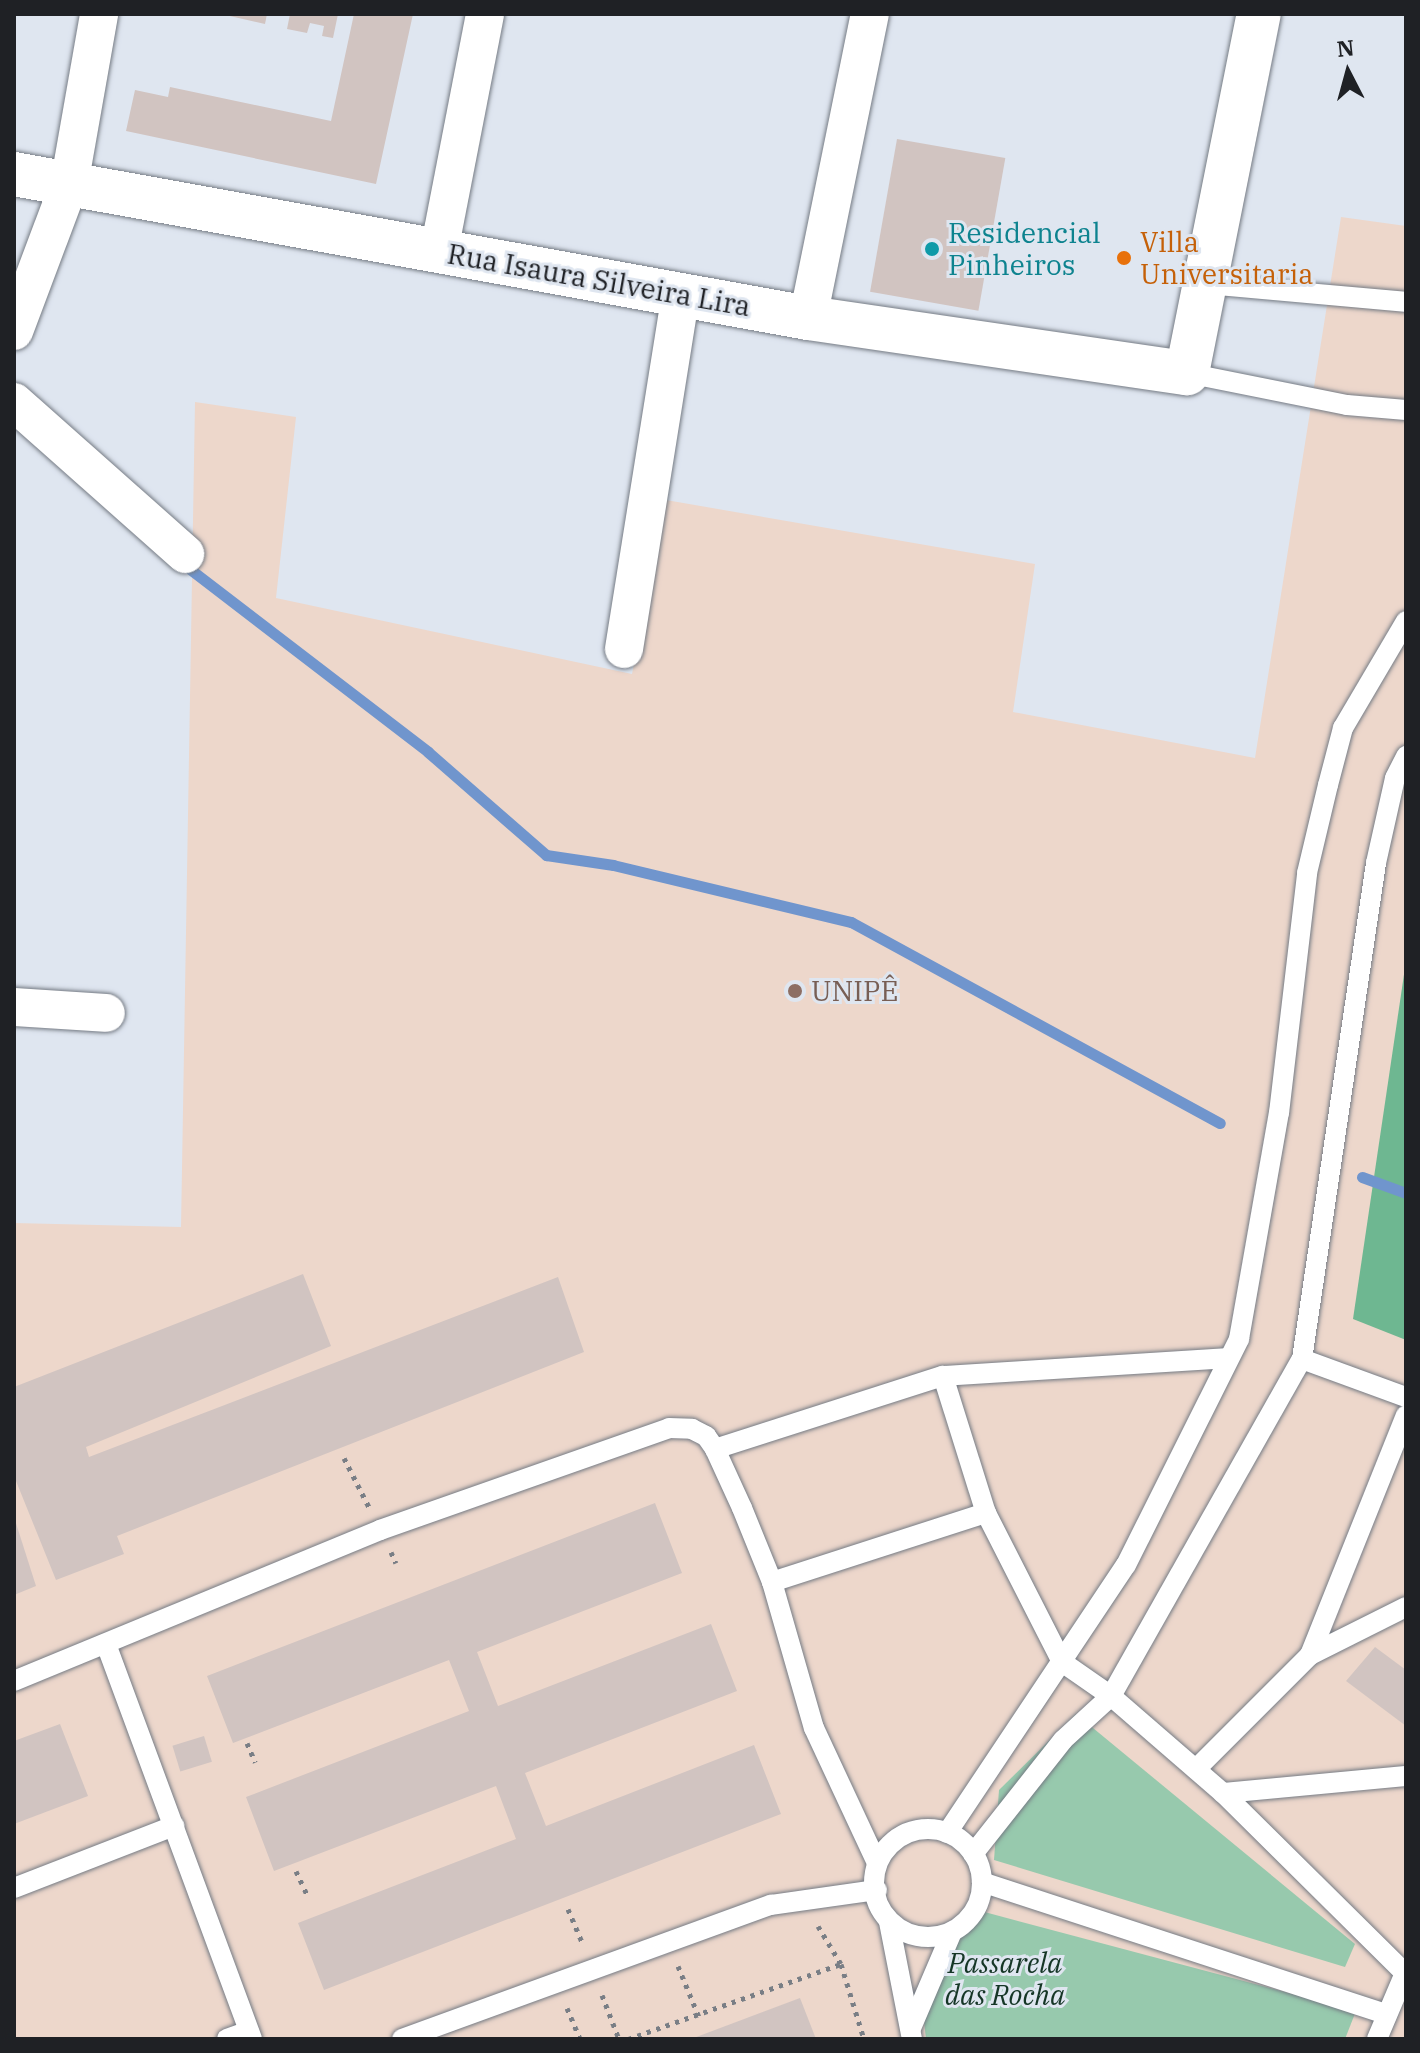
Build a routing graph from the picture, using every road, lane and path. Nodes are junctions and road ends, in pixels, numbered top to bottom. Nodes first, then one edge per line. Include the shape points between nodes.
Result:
1 (99, 14) edge
2 (485, 14) edge
3 (870, 14) edge
4 (1259, 14) edge
5 (14, 174) edge
6 (69, 185) junction
7 (439, 251) junction
8 (1206, 284) junction
9 (681, 295) junction
10 (1406, 302) edge
11 (808, 318) junction
12 (14, 331) edge
13 (1187, 373) junction
14 (14, 402) edge
15 (1406, 410) edge
16 (185, 554) dead end
17 (1406, 621) edge
18 (624, 649) dead end
19 (1406, 756) edge
20 (14, 1007) edge
21 (106, 1013) dead end
22 (1227, 1358) junction
23 (1302, 1359) junction
24 (943, 1376) junction
25 (1406, 1397) edge
26 (1406, 1415) edge
27 (715, 1449) junction
28 (986, 1513) junction
29 (772, 1582) junction
30 (1406, 1607) edge
31 (106, 1644) junction
32 (1310, 1655) junction
33 (1062, 1662) junction
34 (14, 1681) edge
35 (1111, 1696) junction
36 (247, 1743) dead end
37 (255, 1762) dead end
38 (1196, 1769) junction
39 (1406, 1776) edge
40 (1223, 1793) junction
41 (174, 1826) junction
42 (947, 1833) junction
43 (973, 1854) junction
44 (877, 1863) junction
45 (296, 1871) dead end
46 (982, 1882) junction
47 (14, 1888) edge
48 (877, 1890) junction
49 (307, 1895) dead end
50 (809, 1911) dead end
51 (889, 1922) junction
52 (952, 1932) junction
53 (841, 1964) junction
54 (1406, 1973) edge
55 (565, 2004) dead end
56 (1387, 2014) junction
57 (912, 2033) edge
58 (251, 2035) edge
59 (227, 2039) edge
60 (402, 2039) edge
61 (580, 2039) edge
62 (628, 2039) edge
63 (864, 2039) edge
64 (1377, 2039) edge

1 - 6 street
2 - 7 street
3 - 11 street
4 - 8 main road
5 - 6 main road, Rua Isaura Silveira Lira
6 - 7 main road, Rua Isaura Silveira Lira
6 - 12 street
7 - 9 main road, Rua Isaura Silveira Lira
8 - 10 lane
8 - 13 main road
9 - 11 main road, Rua Isaura Silveira Lira
9 - 18 street
11 - 13 main road, Rua Isaura Silveira Lira
13 - 15 lane via 1347,405
14 - 16 street
17 - 22 lane via 1343,728 1328,785 1307,873 1277,1128 1239,1339
19 - 23 lane via 1395,778 1376,863
20 - 21 street
22 - 24 lane
22 - 33 lane via 1126,1565
23 - 25 lane
23 - 35 lane
24 - 27 lane
24 - 28 lane
26 - 32 lane
27 - 29 lane
27 - 31 lane via 692,1429 669,1428 380,1530
28 - 29 lane
28 - 33 lane
29 - 44 lane via 814,1728
30 - 32 lane
31 - 34 lane
31 - 41 lane
32 - 38 lane
33 - 35 lane
33 - 42 lane
35 - 38 lane
35 - 43 lane via 1063,1740
36 - 37 path
38 - 40 lane
39 - 40 lane
40 - 54 lane
41 - 47 lane
41 - 58 lane
42 - 43 lane
42 - 44 lane via 930,1829 898,1838
43 - 46 lane
44 - 48 lane
45 - 49 path
46 - 52 lane via 970,1916
46 - 56 lane
48 - 51 lane via 875,1897
48 - 60 lane via 771,1905
50 - 53 path
51 - 52 lane via 919,1936
51 - 57 lane
52 - 57 lane
53 - 62 path
53 - 63 path
54 - 56 lane
55 - 61 path
56 - 64 lane
58 - 59 lane

